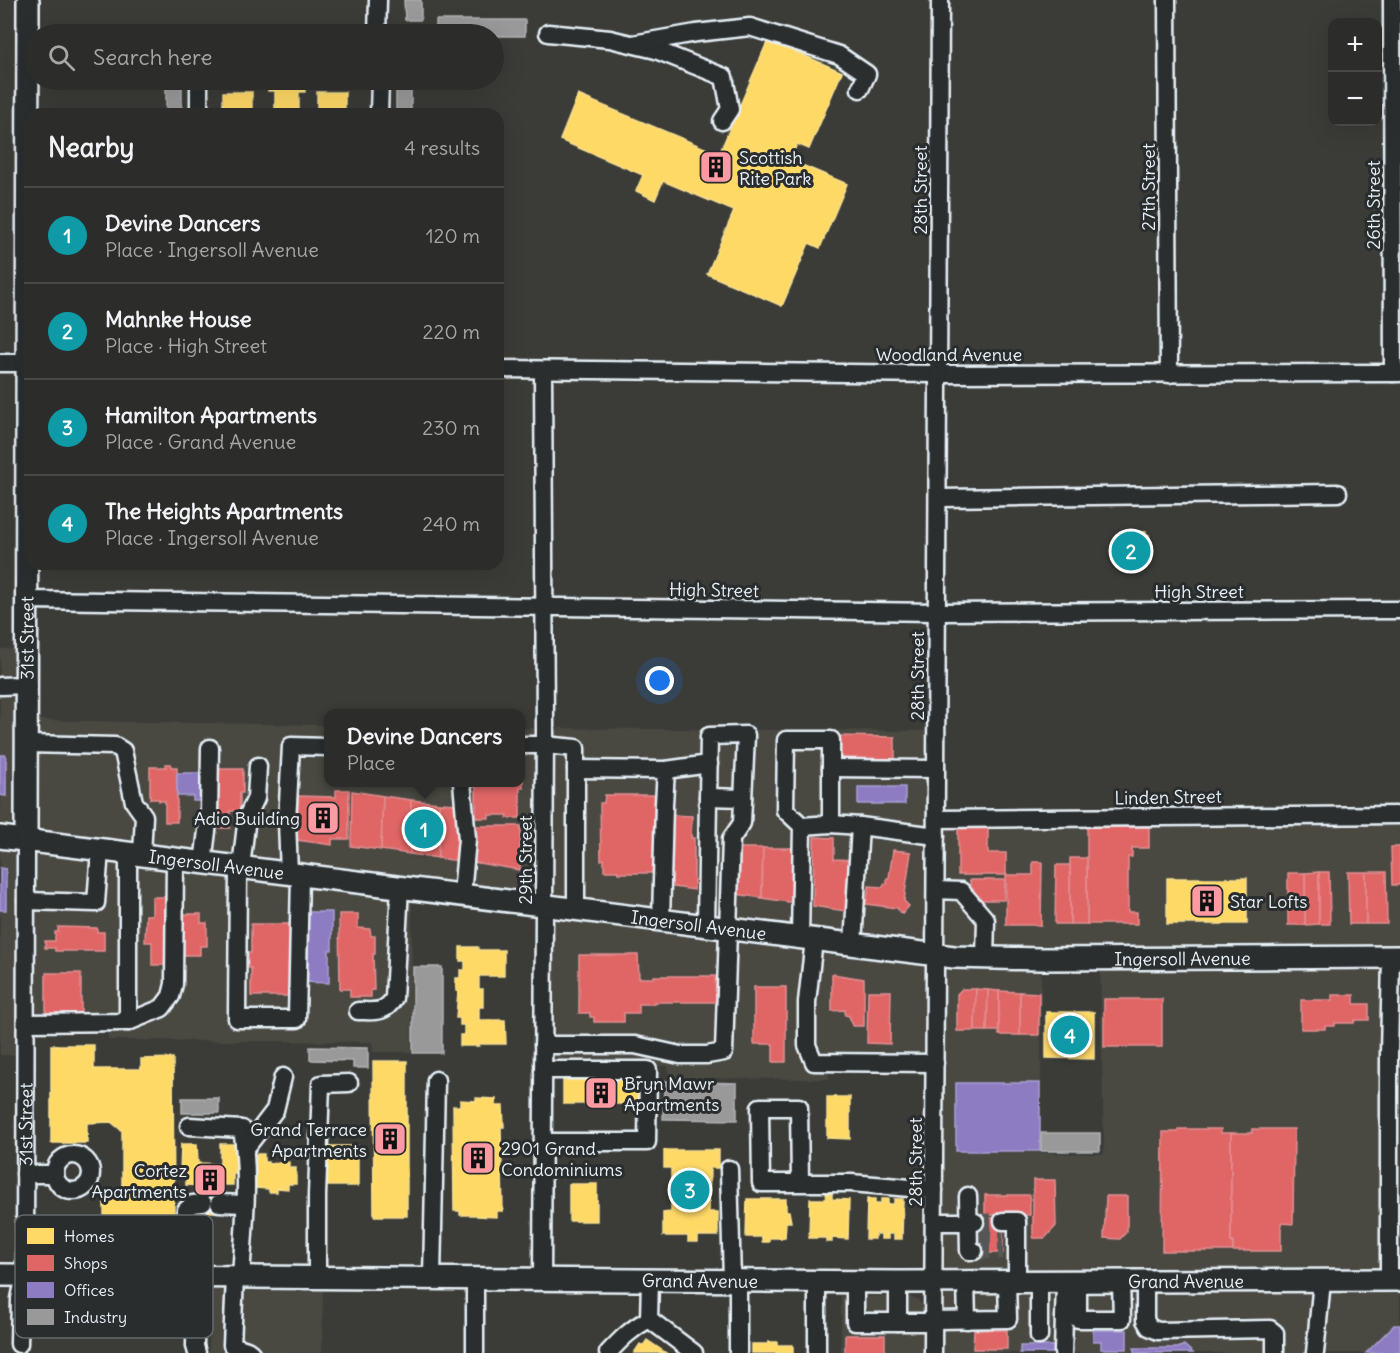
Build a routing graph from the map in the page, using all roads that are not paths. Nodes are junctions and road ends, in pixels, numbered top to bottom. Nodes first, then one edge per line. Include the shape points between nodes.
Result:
1 (28, 0) edge
2 (378, 0) edge
3 (940, 0) edge
4 (1167, 0) edge
5 (1392, 0) edge
6 (28, 24) edge
7 (377, 24) edge
8 (548, 33) dead end
9 (633, 44) junction
10 (860, 89) dead end
11 (28, 90) edge
12 (199, 90) edge
13 (380, 90) edge
14 (28, 108) edge
15 (199, 108) edge
16 (379, 108) edge
17 (722, 121) dead end
18 (0, 363) edge
19 (24, 363) edge
20 (504, 369) edge
21 (543, 370) junction
22 (1396, 373) edge
23 (938, 374) junction
24 (1169, 374) junction
25 (1338, 493) dead end
26 (938, 498) junction
27 (27, 570) edge
28 (27, 600) junction
29 (544, 607) junction
30 (1400, 610) edge
31 (937, 612) junction
32 (27, 685) junction
33 (0, 686) edge
34 (27, 744) junction
35 (525, 745) edge
36 (544, 745) junction
37 (324, 747) edge
38 (210, 748) dead end
39 (709, 764) junction
40 (258, 766) dead end
41 (831, 768) junction
42 (576, 769) junction
43 (936, 769) junction
44 (666, 770) junction
45 (462, 787) edge
46 (708, 797) junction
47 (743, 798) junction
48 (1400, 815) edge
49 (936, 819) junction
50 (831, 824) junction
51 (802, 826) junction
52 (860, 826) junction
53 (936, 836) junction
54 (0, 837) edge
55 (26, 840) junction
56 (100, 850) junction
57 (135, 854) junction
58 (175, 859) junction
59 (203, 863) junction
60 (239, 867) junction
61 (294, 874) junction
62 (400, 887) junction
63 (936, 890) junction
64 (462, 896) junction
65 (26, 901) junction
66 (544, 906) junction
67 (576, 910) junction
68 (661, 921) junction
69 (706, 926) junction
70 (729, 929) junction
71 (807, 939) junction
72 (853, 945) junction
73 (935, 955) junction
74 (1395, 957) edge
75 (985, 958) junction
76 (358, 1011) dead end
77 (128, 1022) junction
78 (26, 1023) junction
79 (543, 1045) junction
80 (935, 1063) junction
81 (543, 1070) junction
82 (283, 1077) dead end
83 (435, 1080) dead end
84 (349, 1083) dead end
85 (189, 1126) dead end
86 (543, 1142) junction
87 (245, 1149) junction
88 (729, 1169) dead end
89 (25, 1174) junction
90 (56, 1174) dead end
91 (800, 1183) junction
92 (934, 1190) junction
93 (968, 1197) dead end
94 (244, 1203) junction
95 (25, 1215) edge
96 (186, 1215) edge
97 (934, 1222) junction
98 (1009, 1239) dead end
99 (213, 1276) edge
100 (238, 1276) junction
101 (317, 1277) junction
102 (432, 1278) junction
103 (475, 1278) junction
104 (542, 1279) junction
105 (650, 1280) junction
106 (1394, 1280) edge
107 (735, 1281) junction
108 (817, 1281) junction
109 (855, 1281) junction
110 (1071, 1281) junction
111 (1121, 1281) junction
112 (1145, 1281) junction
113 (1322, 1281) junction
114 (898, 1282) junction
115 (933, 1282) junction
116 (966, 1282) junction
117 (1012, 1282) junction
118 (1039, 1282) junction
119 (649, 1319) junction
120 (967, 1320) junction
121 (933, 1321) junction
122 (898, 1322) junction
123 (1040, 1336) dead end
124 (20, 1338) edge
125 (20, 1344) dead end
126 (232, 1349) edge
127 (250, 1353) edge
128 (475, 1353) edge
129 (608, 1353) edge
130 (694, 1353) edge
131 (738, 1353) edge
132 (817, 1353) edge
133 (933, 1353) edge
134 (1063, 1353) edge
135 (1275, 1353) edge
136 (1315, 1353) edge

1 - 6 main road, 31st Street
2 - 7 street
3 - 23 street, 28th Street
4 - 24 street, 27th Street
5 - 22 street, 26th Street
8 - 9 street
9 - 10 street via 750,27 838,55 867,74
9 - 17 street via 724,77 730,109
11 - 14 main road, 31st Street
12 - 15 street
13 - 16 street
18 - 19 street
20 - 21 street, Woodland Avenue
21 - 23 street, Woodland Avenue
21 - 29 street, 29th Street
22 - 24 street, Woodland Avenue
23 - 24 street, Woodland Avenue
23 - 26 street, 28th Street
25 - 26 street
26 - 31 street, 28th Street
27 - 28 main road, 31st Street
28 - 29 street, High Street
28 - 32 main road, 31st Street
29 - 31 street, High Street
29 - 36 street, 29th Street
30 - 31 street, High Street
31 - 43 street, 28th Street
32 - 33 street
32 - 34 main road, 31st Street
34 - 55 main road, 31st Street
34 - 57 street via 115,746 123,751 134,802 144,816
35 - 36 street
36 - 42 street via 576,748
36 - 66 street, 29th Street
37 - 61 street via 291,746 287,822
38 - 59 street via 209,815
39 - 44 street
39 - 46 street
39 - 47 street via 709,736 746,735
40 - 60 street via 256,798 247,817
41 - 43 street
41 - 50 street
41 - 51 street via 831,740 786,740 785,810
42 - 44 street
42 - 67 street
43 - 49 street, 28th Street
44 - 68 street
45 - 64 street via 467,839
46 - 47 street
46 - 69 street
47 - 70 street via 742,823 731,839
48 - 49 street, Linden Street
49 - 53 street, 28th Street
50 - 51 street
50 - 52 street
51 - 71 street
52 - 53 street
52 - 72 street
53 - 63 street, 28th Street
54 - 55 main road, Ingersoll Avenue
55 - 56 main road, Ingersoll Avenue
55 - 65 street, 31st Street
56 - 57 main road, Ingersoll Avenue
56 - 65 street via 96,903
57 - 58 main road, Ingersoll Avenue
57 - 77 street
58 - 59 main road, Ingersoll Avenue
58 - 77 street via 171,996 162,1008
59 - 60 main road, Ingersoll Avenue
60 - 61 main road, Ingersoll Avenue
60 - 61 street via 237,1019 297,1019
61 - 62 main road, Ingersoll Avenue
62 - 64 main road, Ingersoll Avenue
62 - 76 street via 394,998 380,1011
63 - 73 street, 28th Street
63 - 75 street via 961,891 986,920
64 - 66 main road, Ingersoll Avenue
65 - 78 street, 31st Street
66 - 67 main road, Ingersoll Avenue
66 - 79 street, 29th Street
67 - 68 main road, Ingersoll Avenue
68 - 69 main road, Ingersoll Avenue
69 - 70 main road, Ingersoll Avenue
70 - 71 main road, Ingersoll Avenue
70 - 79 street via 724,1052 680,1054 635,1046
71 - 72 main road, Ingersoll Avenue
71 - 80 street via 807,1045 814,1062
72 - 73 main road, Ingersoll Avenue
73 - 75 main road, Ingersoll Avenue
73 - 80 street, 28th Street
74 - 75 main road, Ingersoll Avenue
74 - 106 street via 1389,1055
77 - 78 street
78 - 89 street, 31st Street
79 - 81 street, 29th Street
80 - 92 street, 28th Street
81 - 86 street, 29th Street
81 - 86 street via 648,1070 648,1103 647,1142
82 - 87 street via 275,1110
83 - 102 street
84 - 101 street via 321,1084
85 - 87 street via 242,1128
86 - 104 street, 29th Street
87 - 94 street
88 - 107 street
89 - 90 street
89 - 95 street, 31st Street
91 - 91 street via 761,1183 760,1107 799,1107
91 - 92 street
92 - 97 street, 28th Street
93 - 97 street via 972,1233
94 - 96 street via 193,1204
94 - 100 street
97 - 115 street, 28th Street
98 - 117 street
99 - 100 main road, Grand Avenue
100 - 101 main road, Grand Avenue
100 - 126 street
101 - 102 main road, Grand Avenue
102 - 103 main road, Grand Avenue
103 - 104 main road, Grand Avenue
103 - 128 street
104 - 105 main road, Grand Avenue
105 - 107 main road, Grand Avenue
105 - 119 street
106 - 113 main road, Grand Avenue
107 - 108 main road, Grand Avenue
107 - 131 street
108 - 109 main road, Grand Avenue
108 - 132 street
109 - 114 main road, Grand Avenue
109 - 122 street via 855,1322
110 - 111 main road, Grand Avenue
110 - 111 street via 1078,1319 1122,1319
110 - 118 main road, Grand Avenue
110 - 134 street
111 - 112 main road, Grand Avenue
112 - 113 main road, Grand Avenue
112 - 135 street via 1145,1320 1149,1327 1158,1331 1270,1329 1275,1334
113 - 136 street
114 - 115 main road, Grand Avenue
114 - 122 street
115 - 116 main road, Grand Avenue
115 - 121 street, 28th Street
116 - 117 main road, Grand Avenue
116 - 120 street
117 - 118 main road, Grand Avenue
117 - 120 street via 1008,1319
118 - 123 street
119 - 129 street via 626,1333
119 - 130 street
120 - 121 street
121 - 122 street
121 - 133 street, 28th Street
124 - 125 street, 31st Street
126 - 127 street

